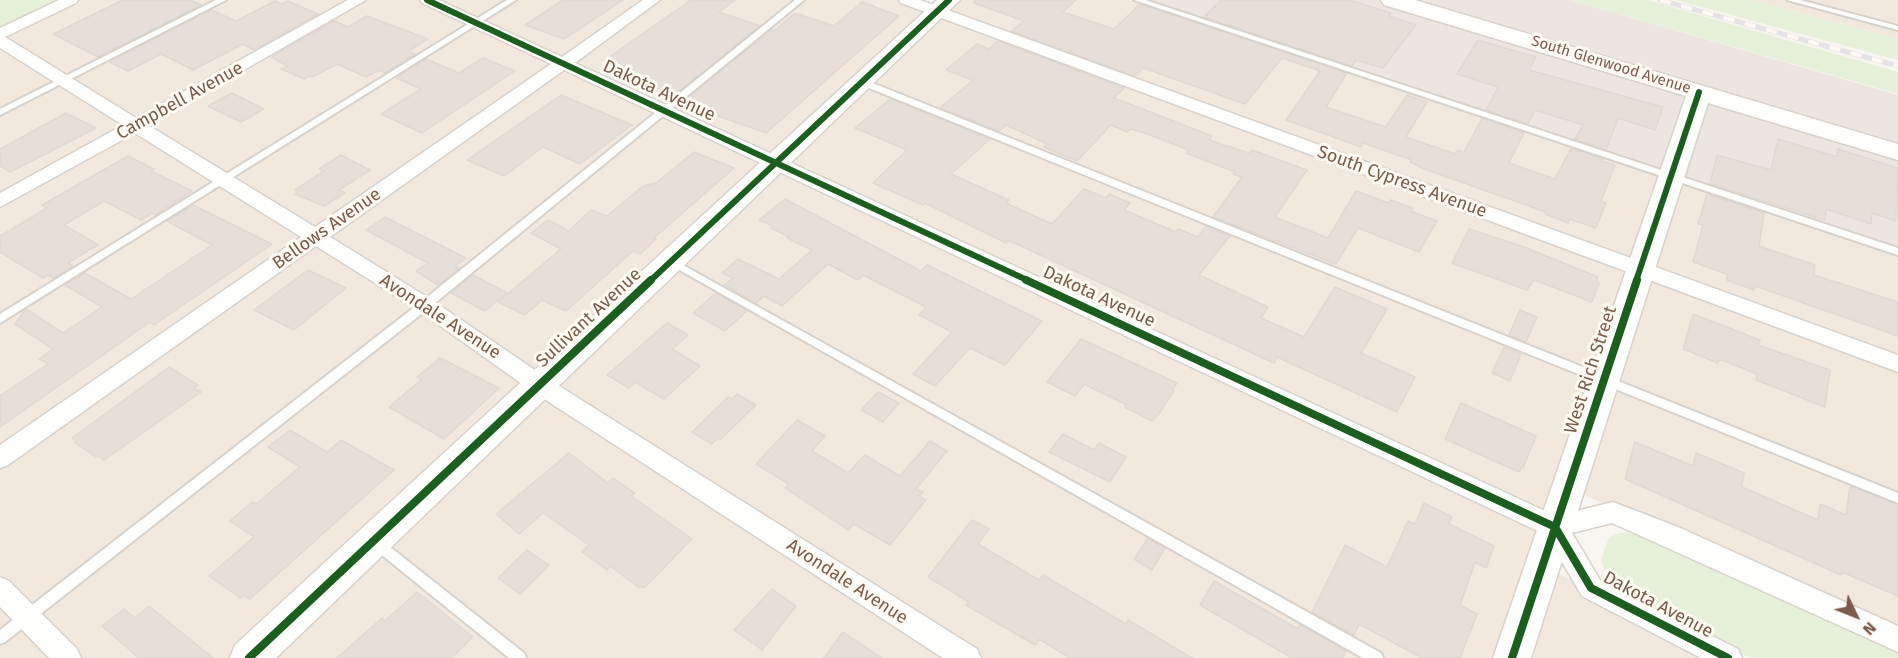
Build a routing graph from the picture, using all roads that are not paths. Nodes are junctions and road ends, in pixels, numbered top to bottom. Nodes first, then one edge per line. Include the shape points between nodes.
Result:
1 (72, 0) edge
2 (222, 0) edge
3 (359, 0) edge
4 (427, 0) edge
5 (512, 0) edge
6 (653, 0) edge
7 (800, 0) edge
8 (906, 0) edge
9 (1138, 0) edge
10 (1392, 0) edge
11 (1791, 0) edge
12 (943, 6) edge
13 (476, 23) junction
14 (1898, 28) edge
15 (0, 34) edge
16 (0, 41) edge
17 (563, 63) junction
18 (64, 80) junction
19 (862, 82) junction
20 (1699, 92) junction
21 (664, 109) junction
22 (0, 112) edge
23 (135, 126) junction
24 (1898, 152) edge
25 (776, 164) junction
26 (1671, 177) junction
27 (224, 178) junction
28 (0, 201) edge
29 (314, 238) junction
30 (1898, 252) edge
31 (671, 261) junction
32 (1640, 270) junction
33 (425, 305) junction
34 (0, 319) edge
35 (1898, 364) edge
36 (1603, 381) junction
37 (540, 384) junction
38 (0, 458) edge
39 (1898, 498) edge
40 (1555, 526) junction
41 (373, 541) junction
42 (0, 589) edge
43 (27, 616) junction
44 (0, 639) edge
45 (1898, 639) edge
46 (67, 658) edge
47 (249, 658) edge
48 (519, 658) edge
49 (967, 658) edge
50 (1376, 658) edge
51 (1512, 658) edge
52 (1728, 658) edge

1 - 15 street
2 - 18 lane
3 - 23 street, Campbell Avenue
4 - 13 street, Dakota Avenue
5 - 13 lane
6 - 17 street, Bellows Avenue
7 - 21 lane
8 - 12 street, South Cypress Avenue
9 - 26 lane
10 - 20 street, South Glenwood Avenue
11 - 14 lane
12 - 19 street, Sullivant Avenue
12 - 32 street, South Cypress Avenue
13 - 17 street, Dakota Avenue
13 - 27 lane
16 - 18 street, Avondale Avenue
17 - 21 street, Dakota Avenue
17 - 29 street, Bellows Avenue
18 - 22 lane
18 - 23 street, Avondale Avenue
19 - 25 street, Sullivant Avenue
19 - 36 lane
20 - 24 street, South Glenwood Avenue
20 - 26 street, West Rich Street
21 - 25 street, Dakota Avenue
21 - 33 lane
23 - 27 street, Avondale Avenue
23 - 28 street, Campbell Avenue
25 - 31 street, Sullivant Avenue
25 - 40 street, Dakota Avenue
26 - 30 lane
26 - 32 street, West Rich Street
27 - 29 street, Avondale Avenue
27 - 34 lane
29 - 33 street, Avondale Avenue
29 - 38 street, Bellows Avenue
31 - 37 street, Sullivant Avenue
31 - 50 lane
32 - 35 street, South Cypress Avenue
32 - 36 street, West Rich Street
33 - 37 street, Avondale Avenue
33 - 43 lane
36 - 39 lane
36 - 40 street, West Rich Street
37 - 41 street, Sullivant Avenue
37 - 49 street, Avondale Avenue
40 - 45 street via 1613,512
40 - 51 street, West Rich Street
40 - 52 street, Dakota Avenue via 1592,588
41 - 47 street, Sullivant Avenue
41 - 48 lane
42 - 43 street
43 - 44 lane
43 - 46 street

